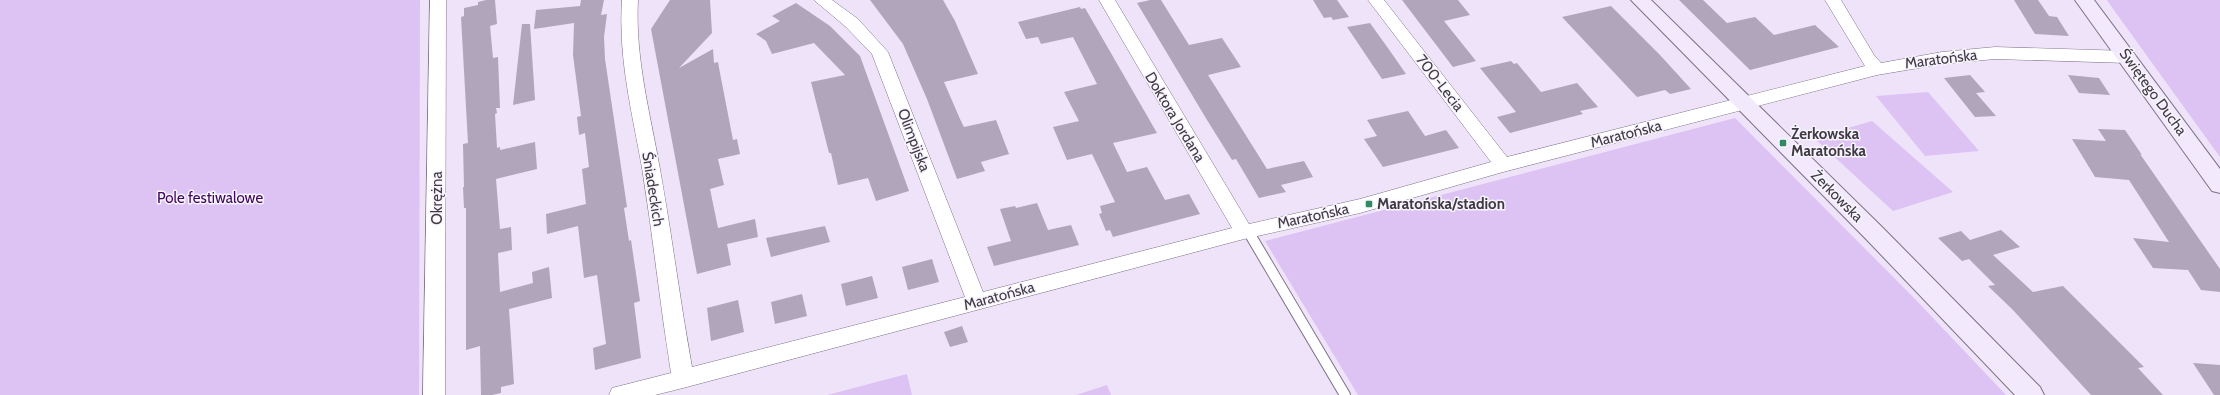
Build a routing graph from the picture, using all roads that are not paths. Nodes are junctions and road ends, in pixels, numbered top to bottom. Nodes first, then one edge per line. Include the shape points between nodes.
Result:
1 (438, 0) edge
2 (630, 0) edge
3 (822, 0) edge
4 (1108, 0) edge
5 (1376, 0) edge
6 (1640, 0) edge
7 (1834, 0) edge
8 (2084, 0) edge
9 (2128, 57) junction
10 (1877, 69) junction
11 (1743, 104) junction
12 (1503, 165) junction
13 (2220, 185) edge
14 (1246, 232) junction
15 (977, 302) junction
16 (682, 379) junction
17 (434, 395) edge
18 (620, 395) edge
19 (1345, 395) edge
20 (2031, 395) edge

1 - 17 street, Okrężna
2 - 16 street, Śniadeckich via 628,35 631,67 651,168
3 - 15 street, Olimpijska via 852,23 880,52
4 - 14 street, Doktora Jordana
5 - 12 street, 700-Lecia
6 - 11 street, Żerkowska
7 - 10 street via 1868,59
8 - 9 street, Świętego Ducha
9 - 10 street, Maratońska via 1995,53 1942,58
9 - 13 street, Świętego Ducha
10 - 11 street, Maratońska
11 - 12 street, Maratońska
11 - 20 street, Żerkowska
12 - 14 street, Maratońska via 1365,205
14 - 15 street, Maratońska
14 - 19 lane
15 - 16 street, Maratońska
16 - 18 street, Maratońska

